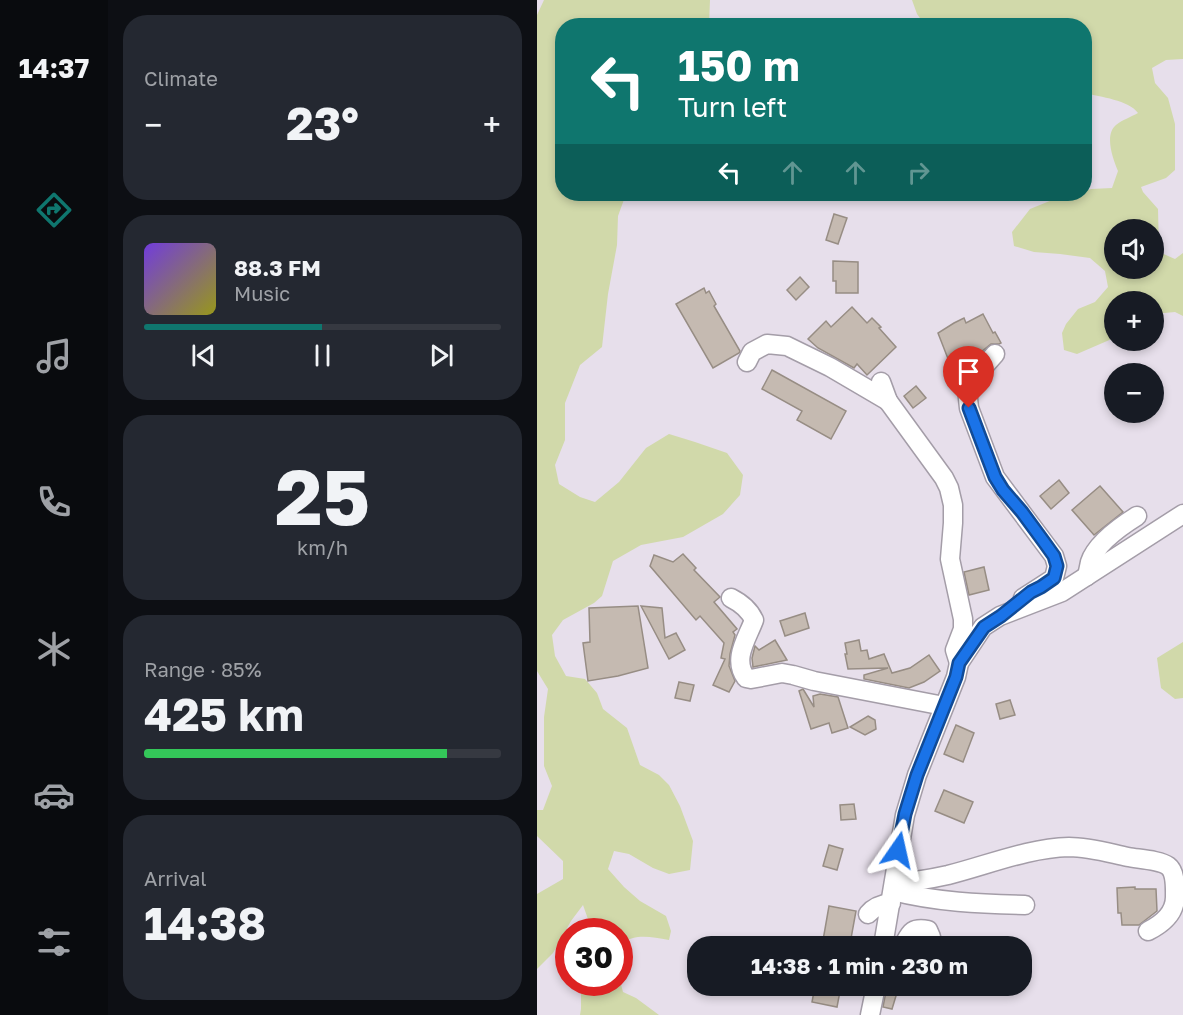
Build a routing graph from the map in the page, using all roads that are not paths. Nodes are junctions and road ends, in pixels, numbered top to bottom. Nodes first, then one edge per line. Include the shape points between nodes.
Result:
1 (995, 354) dead end
2 (747, 362) dead end
3 (881, 382) dead end
4 (888, 401) junction
5 (1183, 514) edge
6 (1137, 516) dead end
7 (1087, 576) junction
8 (731, 598) dead end
9 (1001, 616) junction
10 (959, 663) junction
11 (864, 703) dead end
12 (942, 711) junction
13 (892, 892) junction
14 (1025, 905) dead end
15 (868, 914) dead end
16 (1148, 931) dead end
17 (885, 936) edge
18 (909, 936) edge
19 (931, 936) edge
20 (877, 996) edge
21 (879, 1014) edge

1 - 9 street via 966,389 969,408 995,477 1054,556 1057,566 1054,578
2 - 4 street via 751,352 767,344 787,346
3 - 4 street
4 - 10 street via 949,488 953,505 950,559 963,619 955,650
5 - 7 street
6 - 7 street via 1095,553
7 - 9 street via 1062,592
8 - 12 street via 741,603 754,620 740,657 746,678 782,673
9 - 10 street via 984,627
10 - 12 street
11 - 12 street via 932,713
12 - 13 street via 905,814
13 - 14 street via 982,905
13 - 15 street
13 - 16 street via 918,881 1043,850 1096,850 1156,862 1168,866 1173,873 1173,908 1162,923
13 - 17 street
18 - 19 street via 920,928 928,930
20 - 21 street

